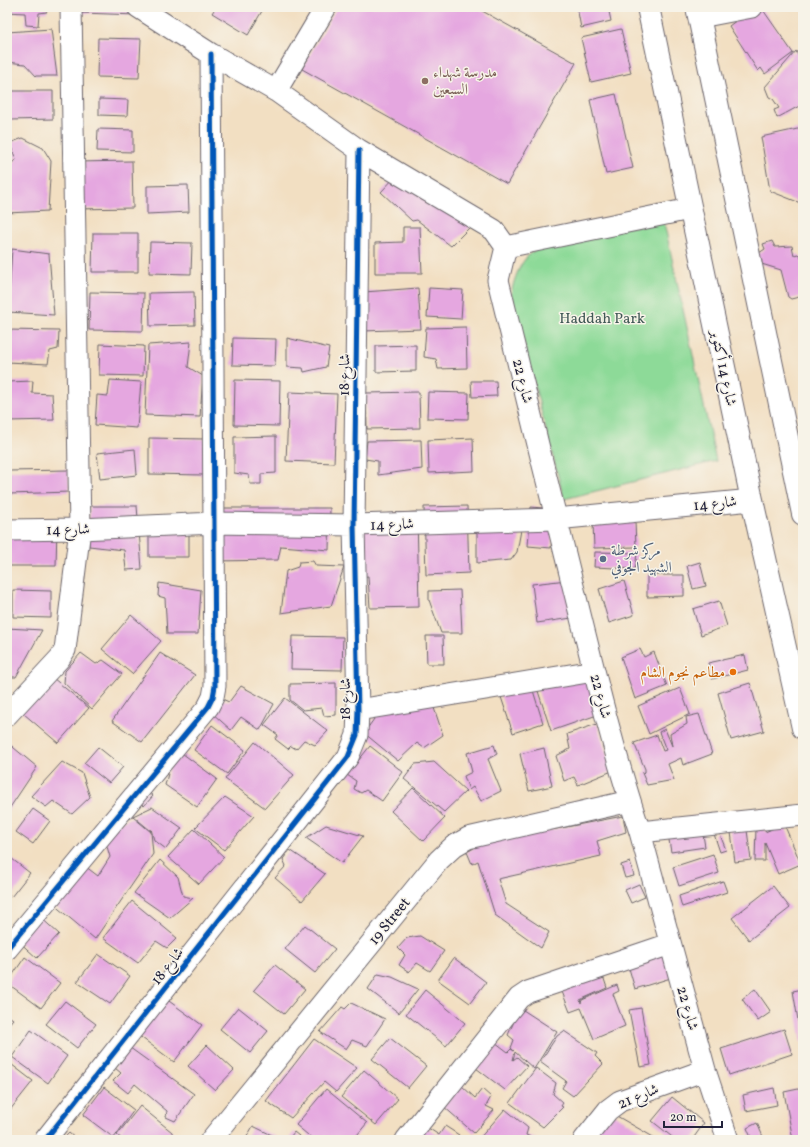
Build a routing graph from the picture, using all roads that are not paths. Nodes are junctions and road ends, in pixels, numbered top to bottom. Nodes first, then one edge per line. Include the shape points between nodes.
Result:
1 (70, 7) edge
2 (326, 7) edge
3 (648, 7) edge
4 (752, 7) edge
5 (147, 9) edge
6 (698, 12) edge
7 (211, 54) junction
8 (276, 91) junction
9 (359, 150) junction
10 (690, 209) junction
11 (506, 247) junction
12 (752, 500) junction
13 (803, 514) edge
14 (556, 519) junction
15 (215, 523) junction
16 (354, 525) junction
17 (80, 529) junction
18 (7, 530) edge
19 (594, 671) junction
20 (358, 710) junction
21 (7, 715) edge
22 (803, 728) edge
23 (630, 800) junction
24 (803, 816) edge
25 (640, 832) junction
26 (670, 944) junction
27 (7, 949) edge
28 (705, 1070) junction
29 (45, 1140) edge
30 (211, 1140) edge
31 (406, 1140) edge
32 (584, 1140) edge
33 (728, 1140) edge

1 - 17 street
2 - 8 street
3 - 10 main road, شارع 14 أكتوبر
4 - 6 street
5 - 7 street
6 - 13 main road
7 - 8 street
7 - 15 street
8 - 9 street
9 - 11 street via 494,230
9 - 16 street, شارع 18
10 - 11 street
10 - 12 main road, شارع 14 أكتوبر
11 - 14 street, شارع 22 via 498,280
12 - 14 street, شارع 14
12 - 22 main road, شارع 14 أكتوبر
14 - 16 street, شارع 14
14 - 19 street, شارع 22
15 - 16 street, شارع 14
15 - 17 street, شارع 14
15 - 27 street via 213,697 208,707
16 - 20 street, شارع 18
17 - 18 street, شارع 14
17 - 21 street via 65,650
19 - 20 street
19 - 23 street, شارع 22
20 - 29 street, شارع 18 via 357,735 348,757
23 - 25 street, شارع 22
23 - 30 street, 19 Street via 468,838 454,846 439,860
24 - 25 street
25 - 26 street, شارع 22
26 - 28 street, شارع 22
26 - 31 street via 528,992 519,998
28 - 32 street, شارع 21 via 620,1101 608,1110
28 - 33 street, شارع 22

